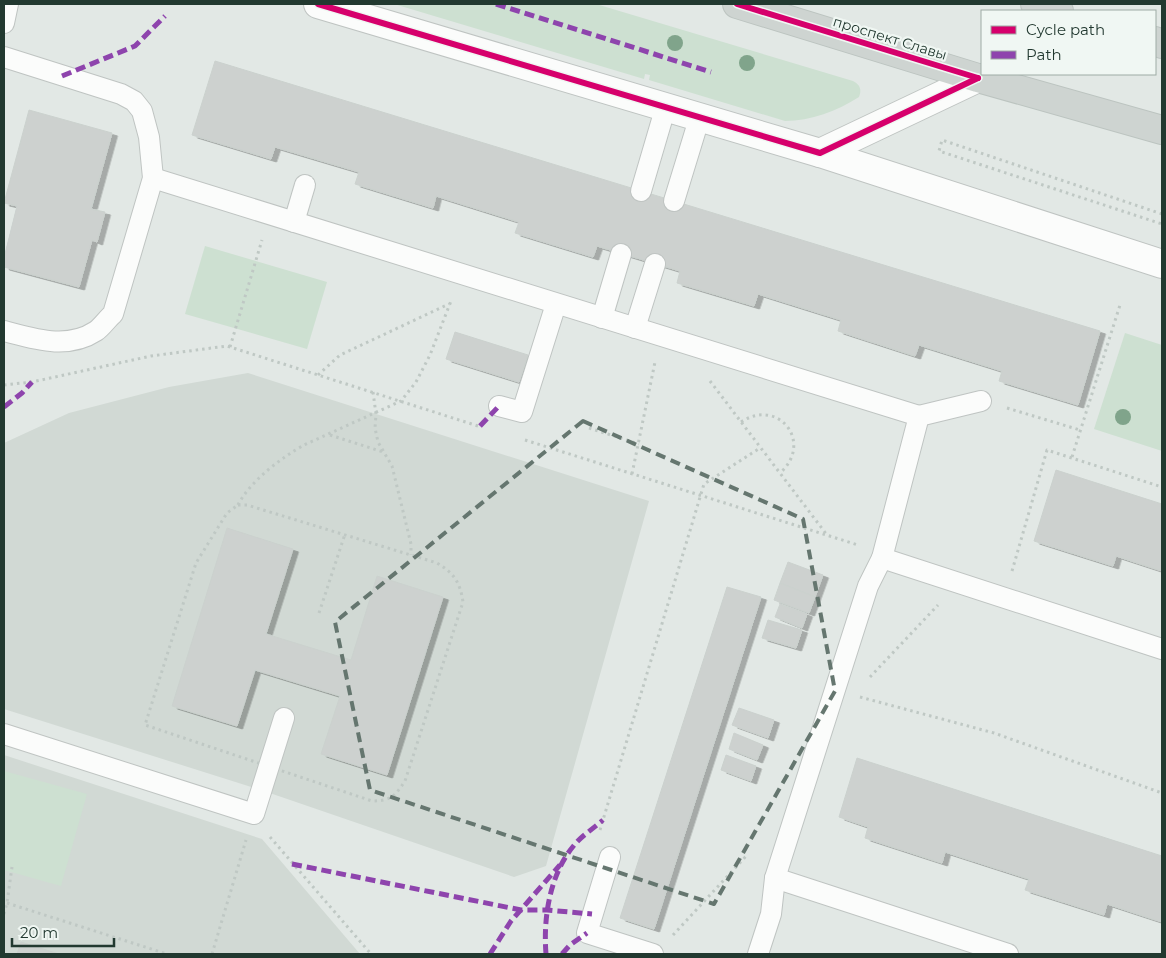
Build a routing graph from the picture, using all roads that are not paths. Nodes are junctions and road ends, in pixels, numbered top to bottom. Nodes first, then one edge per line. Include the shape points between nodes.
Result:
1 (8, 4) edge
2 (318, 4) edge
3 (737, 4) edge
4 (1035, 4) edge
5 (1055, 10) edge
6 (4, 22) edge
7 (4, 57) edge
8 (978, 78) junction
9 (666, 106) junction
10 (700, 116) junction
11 (1162, 130) edge
12 (820, 153) junction
13 (153, 178) junction
14 (305, 185) dead end
15 (641, 191) dead end
16 (674, 201) dead end
17 (294, 222) junction
18 (622, 254) dead end
19 (655, 264) dead end
20 (1162, 264) edge
21 (556, 304) junction
22 (602, 318) junction
23 (635, 328) junction
24 (4, 331) edge
25 (981, 401) road end
26 (500, 406) dead end
27 (919, 416) junction
28 (882, 558) junction
29 (1162, 648) edge
30 (284, 718) dead end
31 (4, 734) edge
32 (610, 857) road end
33 (776, 878) junction
34 (653, 954) edge
35 (758, 954) edge
36 (1008, 954) edge

1 - 6 lane
2 - 9 street
3 - 8 main road, проспект Славы
4 - 5 main road
7 - 13 lane via 134,101 142,111 149,137
8 - 11 main road, проспект Славы
8 - 12 street
9 - 10 street
9 - 15 lane
10 - 12 street
10 - 16 lane
12 - 20 street
13 - 17 lane
13 - 24 lane via 113,314 97,330 76,340 38,340
14 - 17 lane
17 - 21 lane
18 - 22 lane
19 - 23 lane
21 - 22 lane
21 - 26 lane via 522,412
22 - 23 lane
23 - 27 lane
25 - 27 lane
27 - 28 lane
28 - 29 lane
28 - 33 lane via 868,586 841,692
30 - 31 lane via 254,814
32 - 34 lane via 587,933
33 - 35 lane via 771,914
33 - 36 lane

